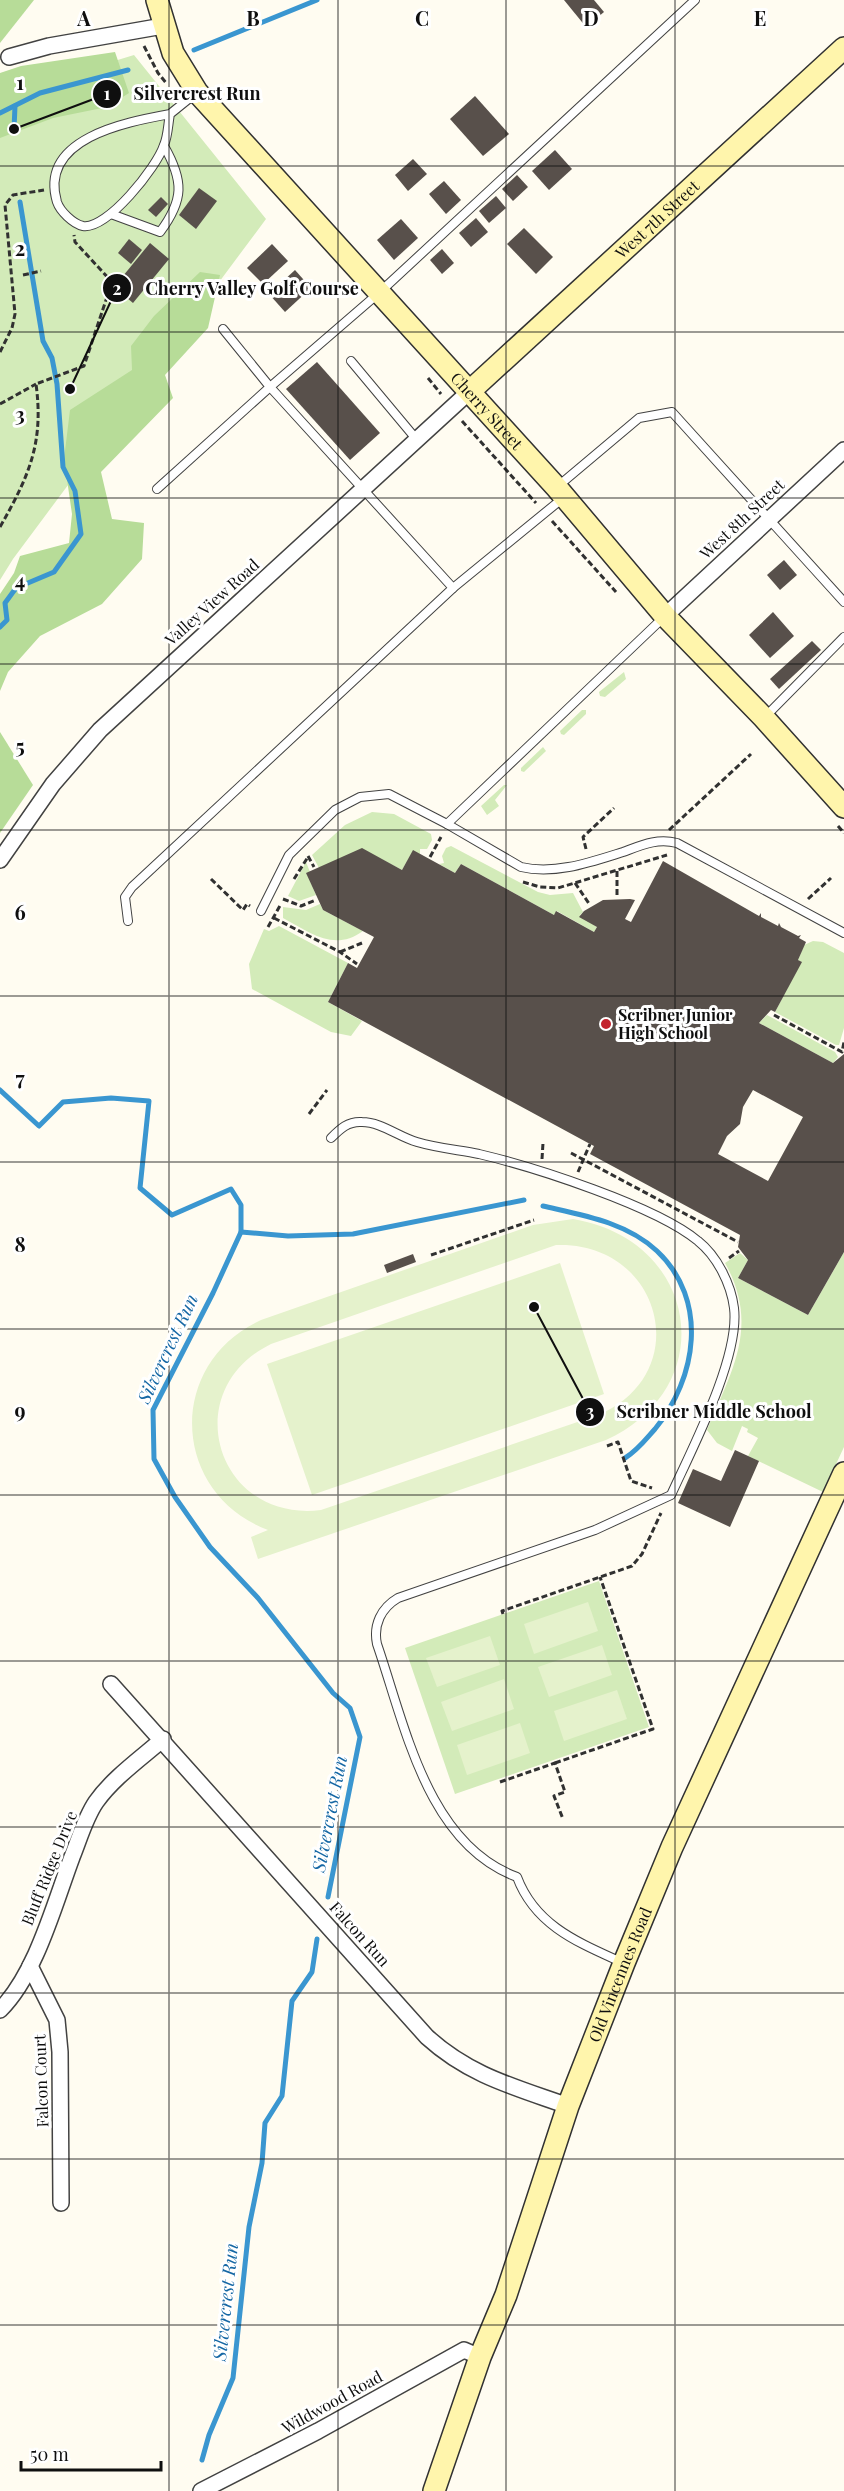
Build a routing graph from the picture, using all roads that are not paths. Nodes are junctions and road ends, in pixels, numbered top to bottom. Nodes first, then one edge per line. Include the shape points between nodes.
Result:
1 (157, 0) edge
2 (695, 0) edge
3 (163, 26) junction
4 (844, 48) edge
5 (9, 57) dead end
6 (197, 92) junction
7 (170, 114) junction
8 (164, 147) junction
9 (111, 214) junction
10 (380, 292) junction
11 (223, 329) dead end
12 (351, 361) dead end
13 (270, 387) junction
14 (470, 391) junction
15 (417, 440) junction
16 (844, 450) edge
17 (157, 489) dead end
18 (362, 491) junction
19 (561, 493) junction
20 (769, 517) junction
21 (453, 588) junction
22 (844, 602) edge
23 (665, 616) junction
24 (844, 637) edge
25 (764, 718) junction
26 (844, 807) edge
27 (447, 824) junction
28 (0, 860) edge
29 (261, 910) dead end
30 (128, 921) dead end
31 (844, 933) edge
32 (331, 1138) dead end
33 (844, 1473) edge
34 (111, 1684) dead end
35 (163, 1739) junction
36 (624, 1963) junction
37 (30, 1965) junction
38 (0, 2010) edge
39 (568, 2106) junction
40 (61, 2203) dead end
41 (480, 2357) junction
42 (201, 2491) edge
43 (434, 2491) edge

1 - 3 street, Cherry Street
2 - 10 lane
3 - 5 street
3 - 6 street, Cherry Street via 183,73
4 - 14 street, West 7th Street
6 - 7 lane
6 - 10 street, Cherry Street
7 - 8 lane
7 - 9 lane via 104,129 82,141 64,158 55,176 59,207 81,226
8 - 9 lane via 142,182
8 - 9 lane via 176,166 180,188 175,212 160,232
10 - 13 lane
10 - 14 street, Cherry Street
11 - 13 lane
12 - 15 lane
13 - 17 lane
13 - 18 lane
14 - 15 street, Valley View Road
14 - 19 street, Cherry Street
15 - 18 street, Valley View Road
16 - 20 street, West 8th Street
18 - 21 lane
18 - 28 street, Valley View Road via 100,730 53,784
19 - 20 lane via 639,418 672,412
19 - 21 lane
19 - 23 street, Cherry Street
20 - 22 lane
20 - 23 street, West 8th Street
21 - 30 lane via 132,887 125,897
23 - 25 street, Cherry Street
23 - 27 lane
24 - 25 lane
25 - 26 street, Cherry Street
27 - 29 lane via 389,794 360,797 335,810 289,855
27 - 31 lane via 521,867 548,869 590,862 655,841 667,841 706,857
32 - 36 lane via 350,1123 368,1122 414,1141 510,1162 625,1203 685,1231 706,1248 727,1283 734,1307 732,1348 669,1497 595,1530 405,1595 387,1605 378,1620 377,1644 428,1790 447,1820 485,1860 517,1877 532,1906 562,1934
33 - 36 street, Old Vincennes Road via 672,1846
34 - 35 street, Falcon Run
35 - 37 street, Bluff Ridge Drive via 95,1803
35 - 39 street, Falcon Run via 427,2037 450,2058 479,2074
36 - 39 street, Old Vincennes Road
37 - 38 street, Bluff Ridge Drive
37 - 40 street, Falcon Court via 57,2020
39 - 41 street, Old Vincennes Road via 506,2295
41 - 42 street, Wildwood Road via 464,2350 318,2432
41 - 43 street, Old Vincennes Road

